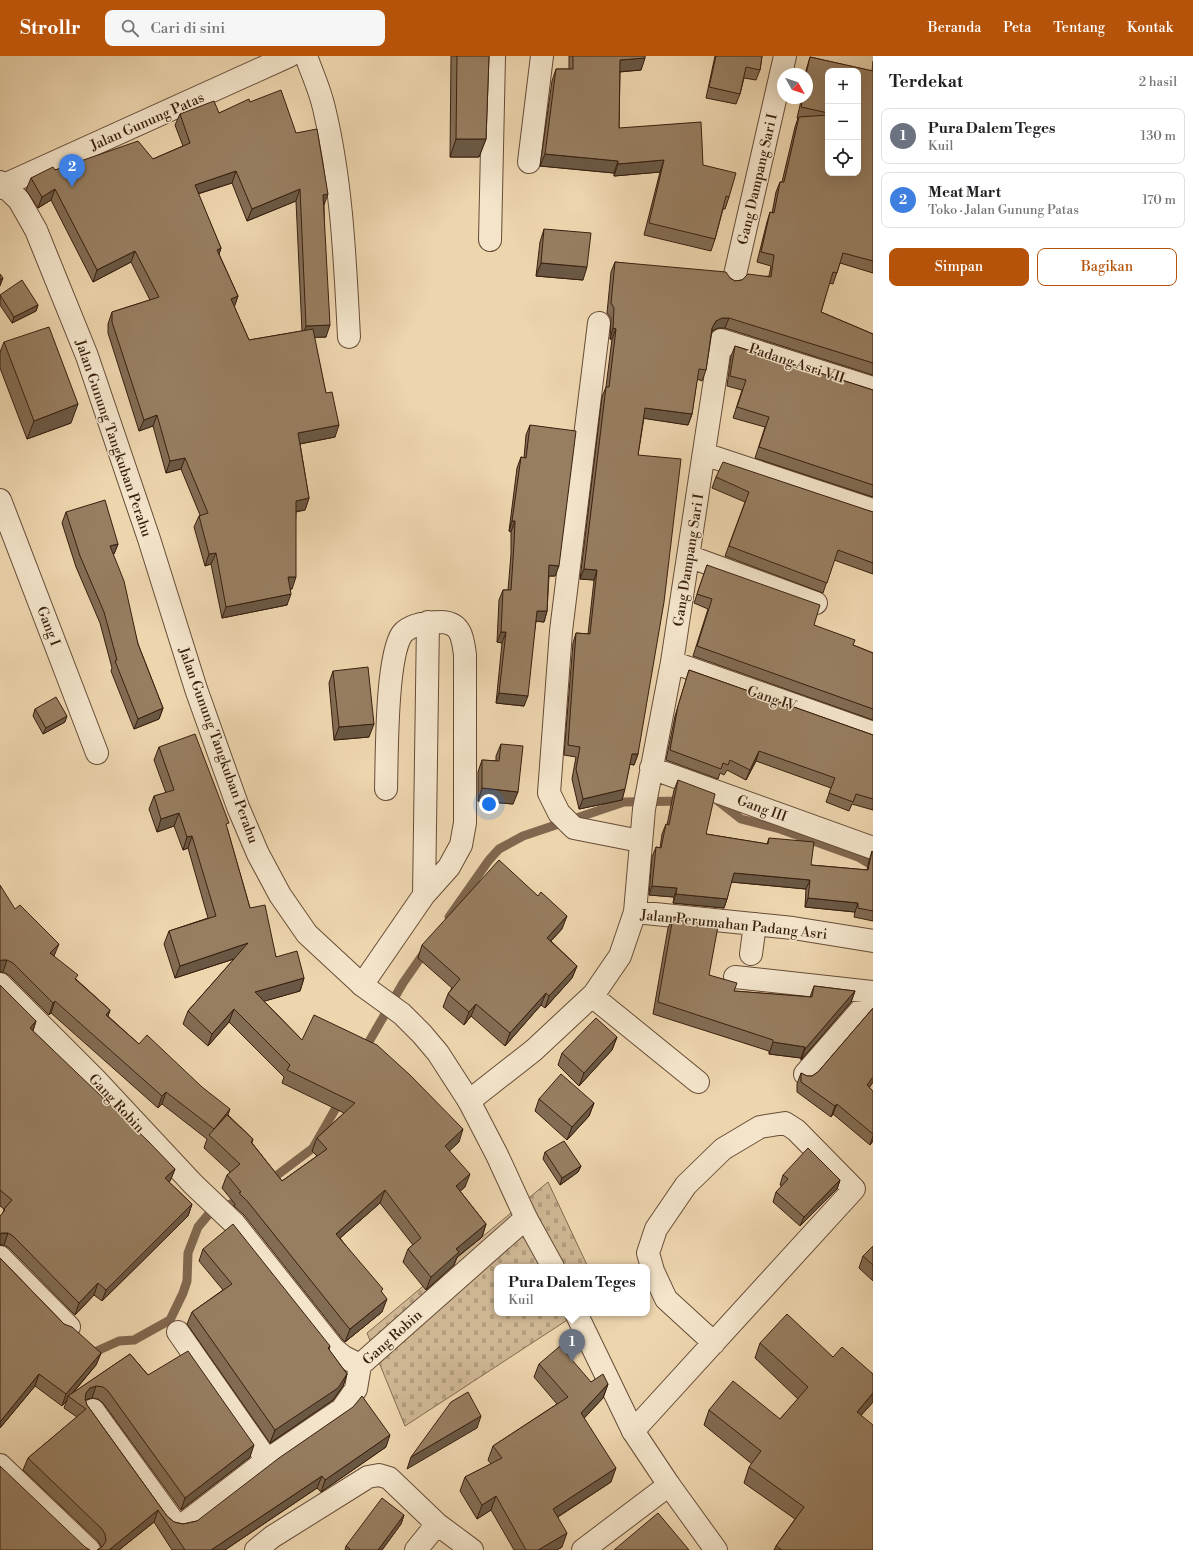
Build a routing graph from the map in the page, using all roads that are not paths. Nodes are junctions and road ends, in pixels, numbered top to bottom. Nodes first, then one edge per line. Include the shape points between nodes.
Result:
1 (289, 56) edge
2 (306, 56) edge
3 (494, 56) edge
4 (542, 56) edge
5 (785, 56) edge
6 (529, 162) dead end
7 (1, 185) edge
8 (490, 240) dead end
9 (734, 279) edge
10 (599, 323) dead end
11 (349, 337) dead end
12 (721, 340) joint
13 (873, 388) edge
14 (704, 454) junction
15 (0, 500) edge
16 (873, 510) edge
17 (688, 556) junction
18 (816, 603) edge
19 (428, 622) junction
20 (672, 662) junction
21 (873, 733) edge
22 (97, 753) dead end
23 (650, 774) junction
24 (386, 789) dead end
25 (640, 841) junction
26 (873, 848) edge
27 (424, 895) junction
28 (635, 912) junction
29 (755, 924) junction
30 (873, 941) edge
31 (751, 954) dead end
32 (735, 977) dead end
33 (0, 984) edge
34 (367, 989) junction
35 (873, 992) edge
36 (592, 996) junction
37 (873, 996) edge
38 (805, 1074) edge
39 (698, 1082) dead end
40 (469, 1101) junction
41 (526, 1218) junction
42 (0, 1257) edge
43 (551, 1264) edge
44 (577, 1316) edge
45 (69, 1328) edge
46 (178, 1332) dead end
47 (714, 1343) junction
48 (360, 1365) junction
49 (93, 1410) edge
50 (633, 1430) junction
51 (267, 1460) junction
52 (0, 1465) edge
53 (669, 1485) junction
54 (437, 1524) junction
55 (89, 1550) edge
56 (256, 1550) edge
57 (416, 1550) edge
58 (472, 1550) edge
59 (583, 1550) edge
60 (716, 1550) edge

1 - 7 street, Jalan Gunung Patas
2 - 11 street via 324,107 336,177 344,241
3 - 8 street
4 - 6 street
5 - 9 street, Gang Dampang Sari I
7 - 34 street, Jalan Gunung Tangkuban Perahu via 19,200 36,230 87,356 199,696 238,807 258,854 280,895 307,934
10 - 25 street via 561,631 549,793 559,813 574,828
12 - 13 street, Padang Asri VII
12 - 14 street, Gang Dampang Sari I
14 - 16 street
14 - 17 street, Gang Dampang Sari I
15 - 22 street, Gang I
17 - 18 street
17 - 20 street, Gang Dampang Sari I
19 - 24 street via 403,633 396,647 391,676
19 - 27 street
19 - 27 street via 444,622 457,627 462,635 465,655 465,823 461,845 449,867
20 - 21 street, Gang IV
20 - 23 street, Gang Dampang Sari I
23 - 25 street
23 - 26 street, Gang III
25 - 28 street
27 - 34 street
28 - 29 street, Jalan Perumahan Padang Asri
28 - 36 street, Jalan Perumahan Padang Asri via 620,956
29 - 30 street, Jalan Perumahan Padang Asri
29 - 31 street
32 - 35 street
33 - 48 street, Gang Robin via 95,1079 193,1184 234,1223 325,1339 344,1357
34 - 40 street, Jalan Gunung Tangkuban Perahu via 402,1014 438,1053
36 - 39 street
36 - 40 street, Jalan Perumahan Padang Asri via 534,1050
37 - 38 street
40 - 41 street, Jalan Gunung Tangkuban Perahu
41 - 43 street, Jalan Gunung Tangkuban Perahu
41 - 48 street, Gang Robin
42 - 45 street
44 - 50 street
46 - 51 street
47 - 47 street via 854,1189 796,1130 785,1123 760,1128 723,1149 686,1186 656,1228 648,1253 666,1299
47 - 50 street
48 - 51 street, Gang Robin via 356,1389 342,1408
49 - 51 street, Gang Robin via 173,1522 177,1524 185,1523
50 - 53 street
52 - 55 street
53 - 59 street
53 - 60 street
54 - 56 street via 389,1478 379,1475 368,1477 272,1537
54 - 57 street
54 - 58 street

